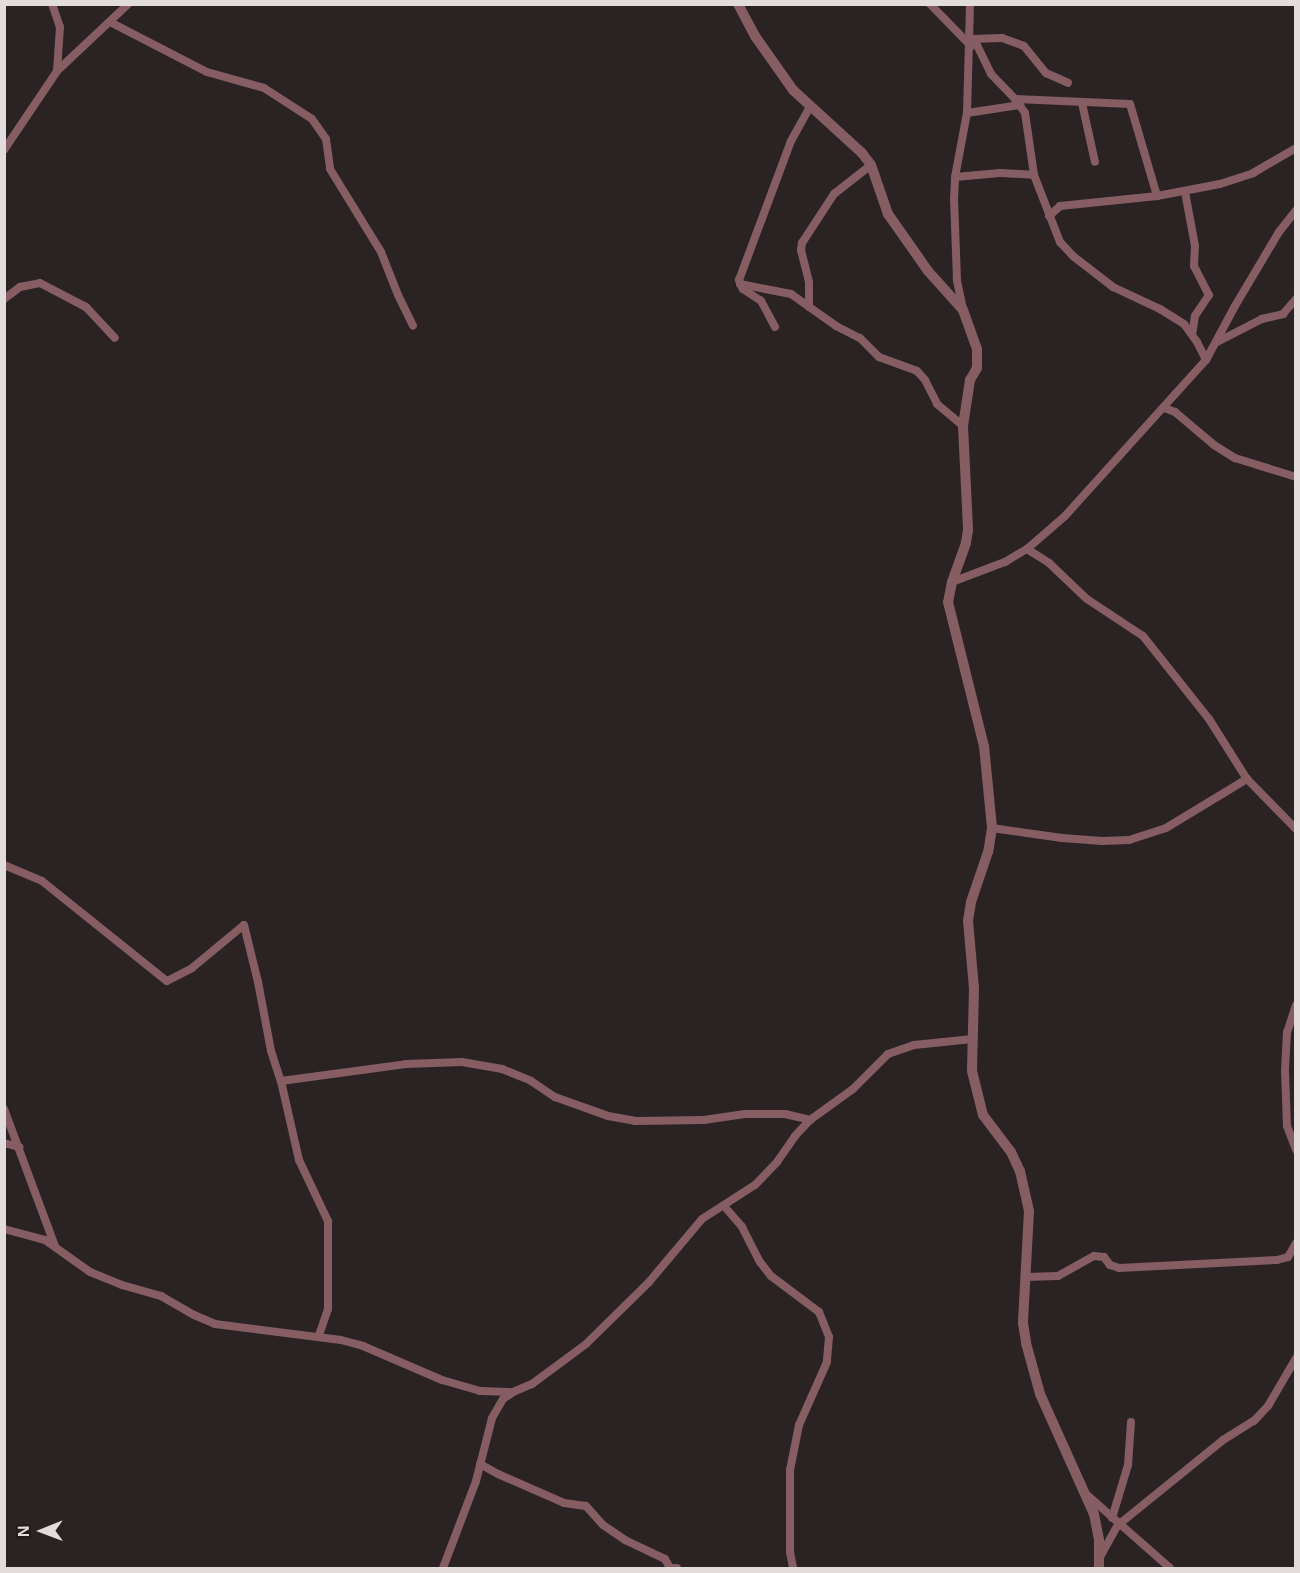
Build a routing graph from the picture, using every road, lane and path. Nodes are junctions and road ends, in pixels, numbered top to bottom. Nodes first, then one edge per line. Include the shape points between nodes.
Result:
1 (52, 4) edge
2 (128, 4) edge
3 (738, 4) edge
4 (930, 4) edge
5 (970, 4) edge
6 (110, 22) junction
7 (972, 42) junction
8 (57, 71) junction
9 (1068, 83) dead end
10 (1018, 102) junction
11 (1082, 103) junction
12 (810, 107) junction
13 (967, 113) junction
14 (1296, 148) edge
15 (4, 150) edge
16 (1095, 162) dead end
17 (870, 165) junction
18 (1035, 175) junction
19 (954, 177) junction
20 (1185, 192) junction
21 (1157, 196) junction
22 (1296, 210) edge
23 (1049, 216) junction
24 (740, 284) junction
25 (4, 299) edge
26 (1296, 299) edge
27 (809, 307) junction
28 (963, 310) junction
29 (413, 326) dead end
30 (775, 327) dead end
31 (1192, 334) junction
32 (115, 338) dead end
33 (1217, 342) junction
34 (1206, 360) junction
35 (1164, 408) junction
36 (963, 426) junction
37 (1296, 477) edge
38 (1027, 549) junction
39 (952, 582) junction
40 (1247, 778) junction
41 (992, 828) junction
42 (1296, 830) edge
43 (4, 865) edge
44 (1296, 1005) edge
45 (974, 1039) junction
46 (281, 1081) junction
47 (4, 1109) edge
48 (810, 1120) junction
49 (14, 1133) junction
50 (4, 1142) edge
51 (19, 1147) junction
52 (1296, 1150) edge
53 (724, 1206) junction
54 (4, 1229) edge
55 (1296, 1243) edge
56 (55, 1246) junction
57 (1026, 1277) junction
58 (320, 1335) junction
59 (1296, 1358) edge
60 (513, 1392) junction
61 (1131, 1422) dead end
62 (480, 1464) junction
63 (1086, 1494) junction
64 (1115, 1521) junction
65 (1099, 1564) edge
66 (443, 1569) edge
67 (676, 1569) edge
68 (793, 1569) edge
69 (1170, 1569) edge

1 - 8 street via 60,27
2 - 6 street
3 - 12 street via 781,74
4 - 7 street
5 - 7 street
6 - 8 street
6 - 29 street via 207,72 264,88 312,119 326,139 330,169 381,252
7 - 9 street via 1002,38 1024,46 1046,73
7 - 10 street via 991,74
7 - 13 street
8 - 15 street
10 - 11 street
10 - 13 street
10 - 18 street via 1029,123
11 - 16 street
11 - 21 street via 1131,104
12 - 17 street via 862,153
12 - 24 street via 791,141
13 - 19 street
14 - 20 street via 1240,178
17 - 27 street via 834,194 802,243
17 - 28 street via 888,214 928,271
18 - 19 street
18 - 23 street
19 - 28 street via 955,251
20 - 21 street
20 - 31 street via 1195,246 1194,266 1209,295 1195,316
21 - 23 street via 1060,207
22 - 33 street via 1279,232
23 - 31 street via 1060,242 1073,256 1113,287 1176,318
24 - 27 street via 791,294
24 - 30 street via 761,301
25 - 32 street via 20,287 40,283 86,308
26 - 33 street via 1283,314 1262,319
27 - 36 street via 861,338 883,360 917,371 926,380 937,404
28 - 36 street via 977,349 977,368 970,380
31 - 34 street
33 - 34 street
34 - 35 street
35 - 37 street via 1175,412 1236,459
35 - 38 street via 1065,516
36 - 39 street via 968,530
38 - 39 street via 996,566
38 - 40 street via 1049,563 1087,599 1143,636 1209,719
39 - 41 street via 950,617 984,746
40 - 41 street via 1166,828 1129,840 1062,838
40 - 42 street
41 - 45 street via 968,921
43 - 46 street via 42,882 167,981 192,968 244,925
44 - 52 street via 1287,1032 1285,1070 1287,1126
45 - 48 street via 914,1045 888,1054 853,1089
45 - 57 street via 972,1071 977,1101 1011,1152 1026,1195
46 - 48 street via 406,1064 462,1062 502,1069 555,1097 635,1121 704,1120 745,1114 785,1114
46 - 58 street via 303,1172 328,1221 328,1309
47 - 49 street
48 - 53 street via 767,1174
49 - 50 street
49 - 51 street
50 - 51 street
51 - 56 street
53 - 60 street via 702,1219 632,1300 586,1344 532,1384
53 - 68 street via 742,1227 771,1276 819,1312 829,1336 827,1362 799,1425 790,1470
54 - 56 street
55 - 57 street via 1288,1257 1277,1260 1119,1268 1104,1257 1094,1256 1058,1276
56 - 58 street via 90,1272 161,1296 215,1324
57 - 63 street via 1023,1323 1034,1379
58 - 60 street via 363,1346 471,1389
59 - 64 street via 1268,1406 1254,1421
60 - 62 street via 503,1399 492,1418
61 - 64 street via 1128,1465
62 - 66 street
62 - 67 street via 564,1503 586,1506 603,1525
63 - 64 street
63 - 65 street via 1097,1525
64 - 65 street
64 - 69 street

